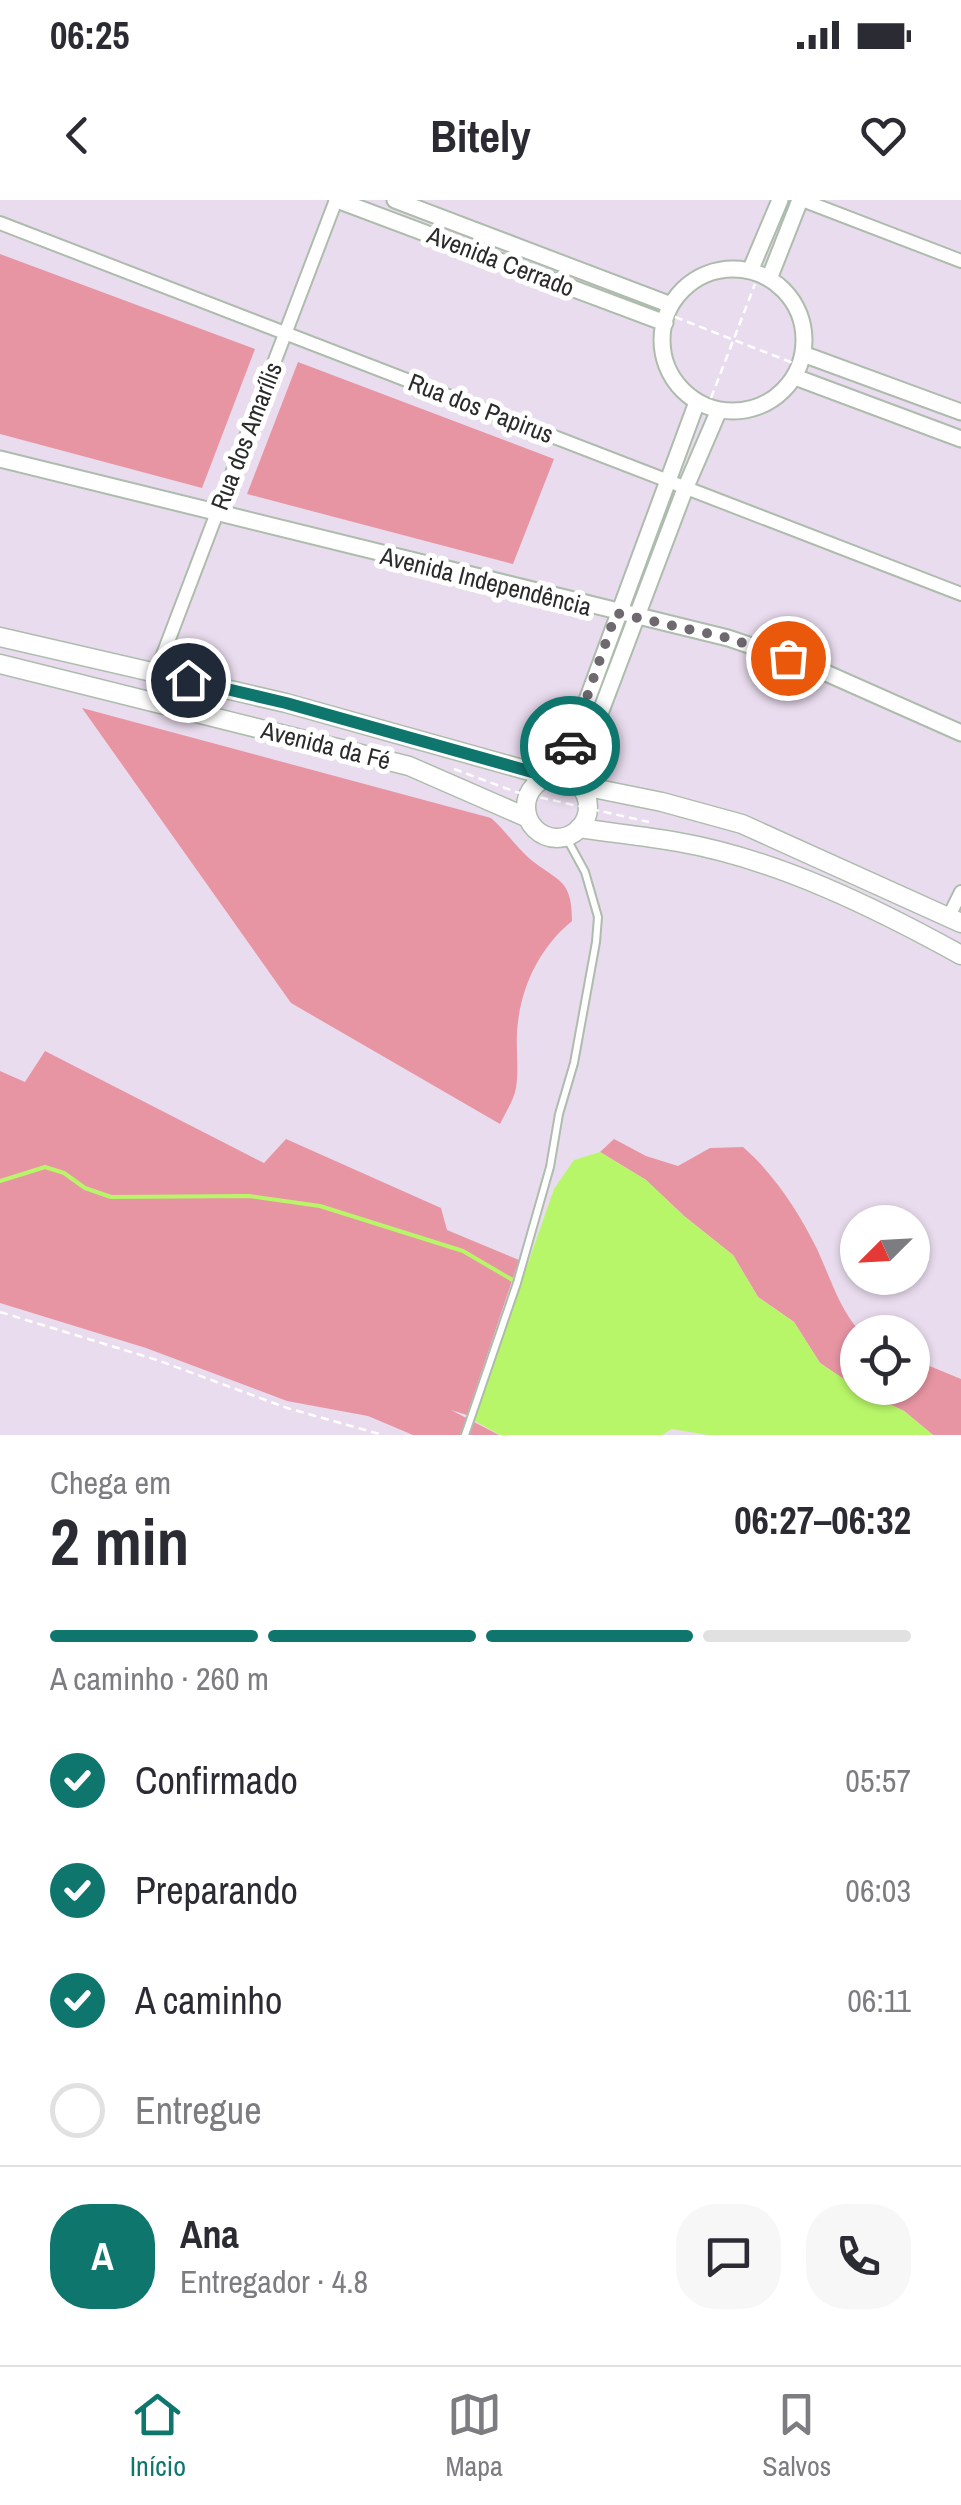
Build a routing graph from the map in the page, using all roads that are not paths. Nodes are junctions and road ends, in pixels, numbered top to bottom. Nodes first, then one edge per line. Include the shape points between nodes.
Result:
1 (336, 200) edge
2 (395, 200) edge
3 (780, 200) edge
4 (801, 200) edge
5 (0, 224) edge
6 (961, 261) edge
7 (750, 271) junction
8 (768, 279) junction
9 (672, 305) junction
10 (665, 323) junction
11 (286, 332) junction
12 (803, 354) junction
13 (795, 377) junction
14 (697, 402) junction
15 (718, 410) junction
16 (961, 412) edge
17 (961, 440) edge
18 (0, 459) edge
19 (666, 481) junction
20 (685, 488) junction
21 (216, 514) junction
22 (961, 594) edge
23 (616, 613) junction
24 (635, 616) junction
25 (0, 637) edge
26 (0, 664) edge
27 (156, 673) junction
28 (961, 733) edge
29 (565, 780) junction
30 (528, 818) junction
31 (573, 832) junction
32 (961, 892) edge
33 (955, 919) edge
34 (961, 955) edge
35 (465, 1435) edge

1 - 10 street, Avenida Cerrado
1 - 11 street, Rua dos Amarílis
2 - 9 street, Avenida Cerrado
3 - 7 street
4 - 6 street
4 - 8 street
5 - 11 street, Rua dos Papirus
7 - 8 street
7 - 9 street via 697,279
8 - 12 street via 798,311
9 - 10 street
10 - 14 street via 666,362
11 - 19 street, Rua dos Papirus
11 - 21 street, Rua dos Amarílis
12 - 13 street
12 - 16 street
13 - 15 street via 762,406
13 - 17 street
14 - 15 street
14 - 19 street
15 - 20 street
18 - 21 street, Avenida Independência
19 - 20 street, Rua dos Papirus
19 - 23 street
20 - 22 street, Rua dos Papirus
20 - 24 street
21 - 23 street, Avenida Independência
21 - 27 street, Rua dos Amarílis
23 - 24 street, Avenida Independência
23 - 29 street
24 - 28 street, Avenida Independência via 794,660
24 - 29 street
25 - 27 main road, Avenida da Fé
26 - 30 main road, Avenida da Fé via 409,766
27 - 29 main road, Avenida da Fé
29 - 30 main road via 535,785
29 - 31 main road via 588,808
29 - 33 main road, Avenida da Fé via 742,824
30 - 31 main road, Avenida da Fé via 539,832 557,838
31 - 34 main road via 680,842 761,864
31 - 35 lane via 598,917 596,942 550,1166
32 - 33 street

